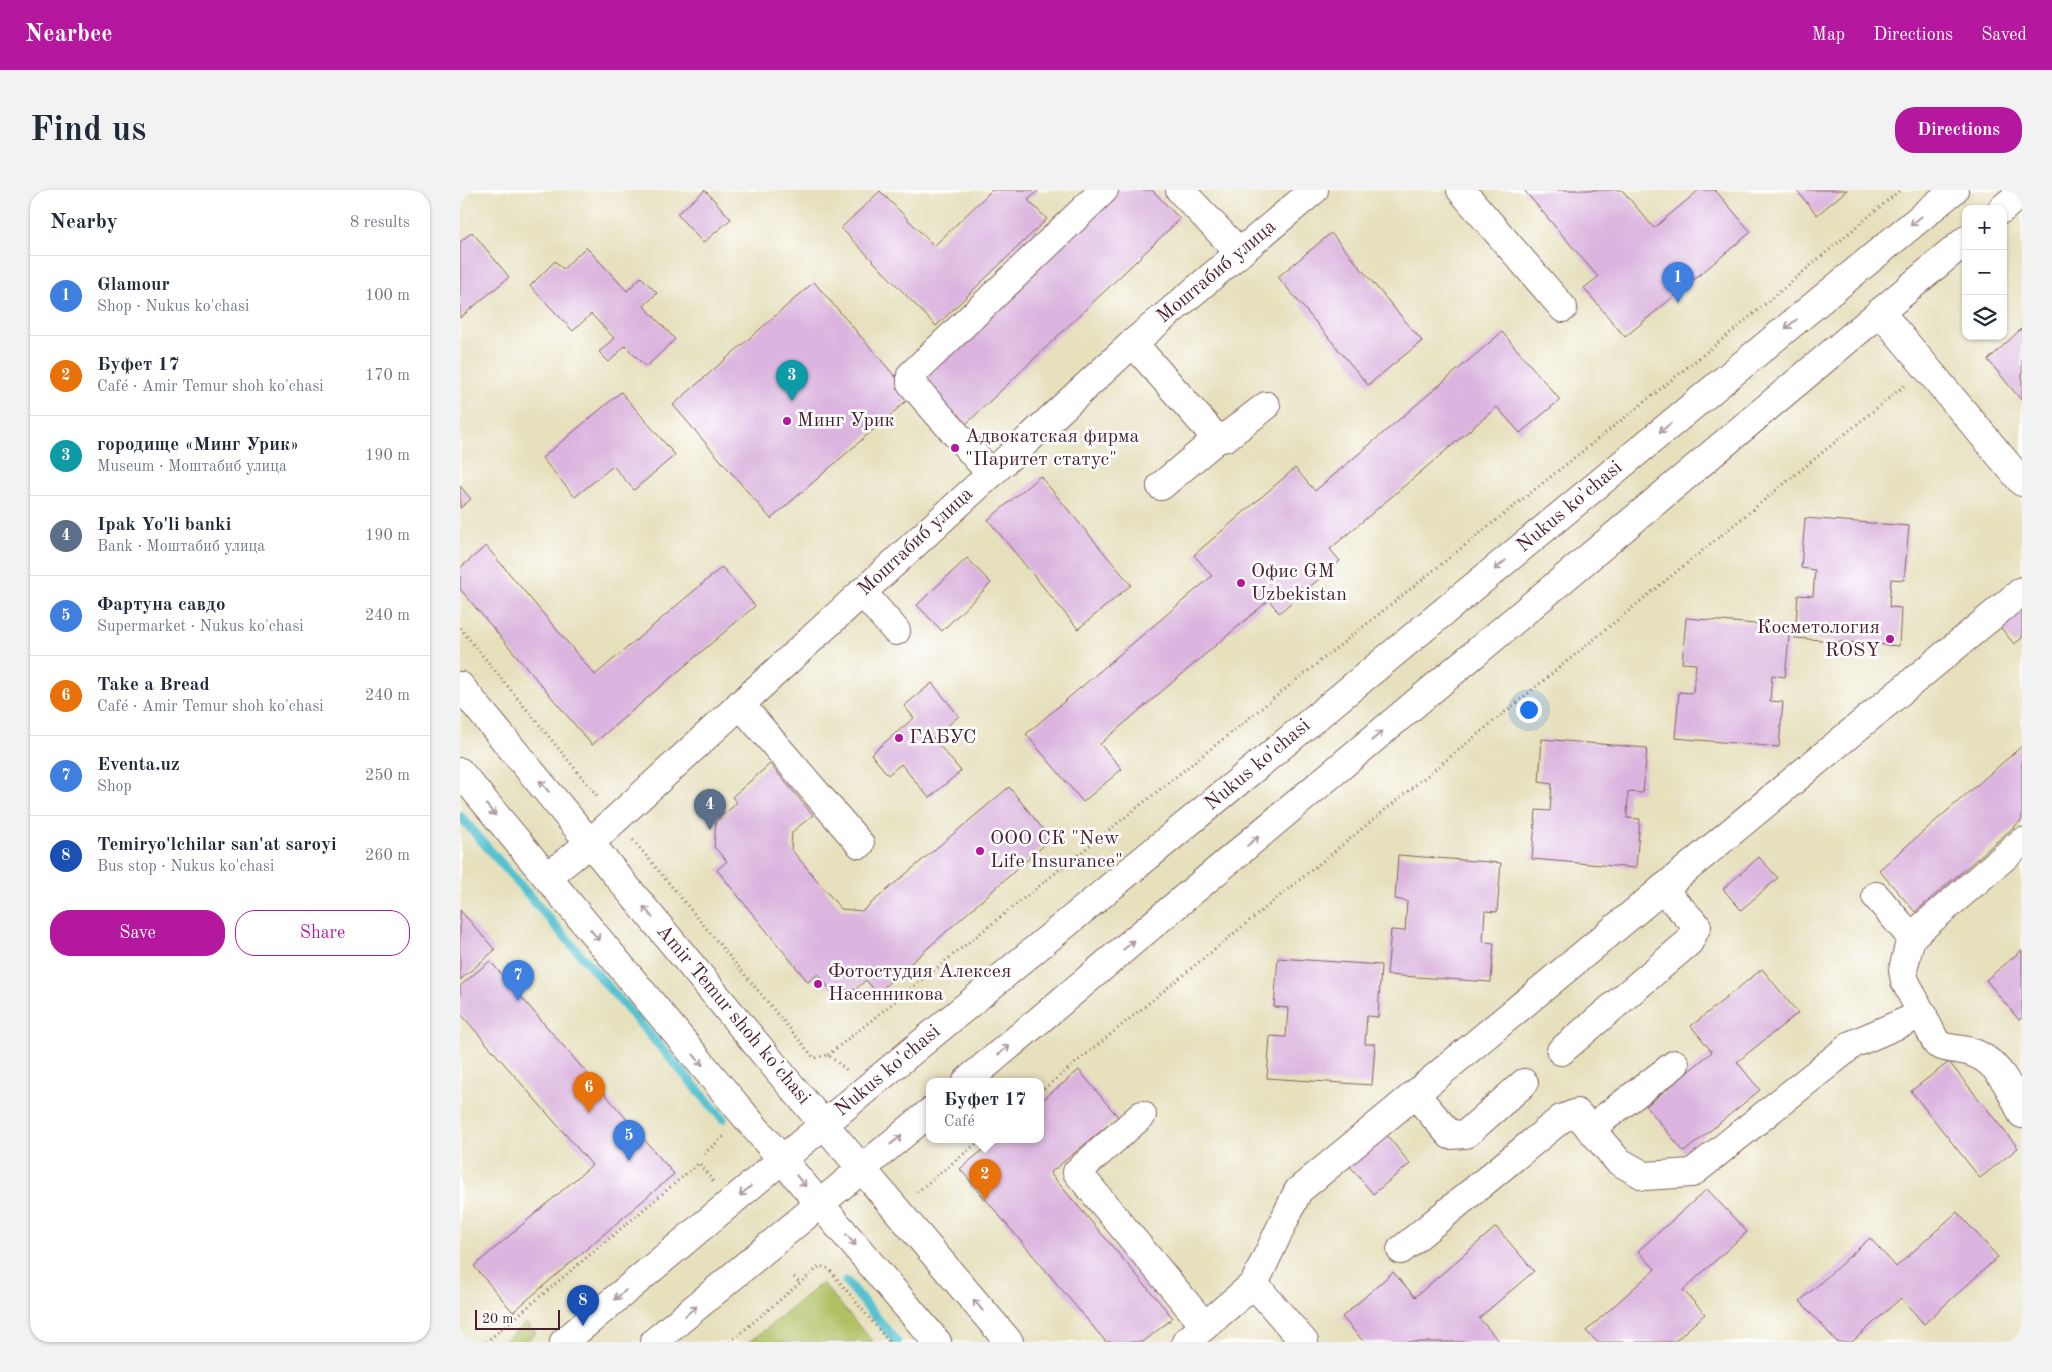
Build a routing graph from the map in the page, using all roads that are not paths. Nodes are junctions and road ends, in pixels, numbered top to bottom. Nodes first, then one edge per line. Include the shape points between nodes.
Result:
1 (1104, 190) edge
2 (1180, 190) edge
3 (1314, 190) edge
4 (1461, 190) edge
5 (1954, 190) edge
6 (2022, 192) edge
7 (2007, 205) edge
8 (1962, 243) edge
9 (1240, 253) junction
10 (1563, 308) dead end
11 (1880, 312) junction
12 (1133, 343) junction
13 (1266, 406) dead end
14 (1217, 439) junction
15 (991, 474) junction
16 (2022, 482) edge
17 (1161, 486) dead end
18 (2022, 591) edge
19 (862, 592) junction
20 (896, 630) dead end
21 (460, 686) edge
22 (740, 704) junction
23 (460, 772) edge
24 (591, 842) junction
25 (2022, 842) edge
26 (860, 844) dead end
27 (547, 877) junction
28 (1662, 889) junction
29 (1876, 896) dead end
30 (1911, 937) junction
31 (1923, 1014) junction
32 (1561, 1051) dead end
33 (1676, 1064) dead end
34 (971, 1078) edge
35 (1524, 1083) dead end
36 (1415, 1094) junction
37 (2022, 1114) edge
38 (926, 1115) edge
39 (1142, 1115) dead end
40 (824, 1124) junction
41 (1590, 1129) junction
42 (783, 1160) junction
43 (862, 1167) junction
44 (819, 1203) junction
45 (1401, 1250) dead end
46 (1254, 1284) junction
47 (1195, 1334) edge
48 (564, 1342) edge
49 (654, 1342) edge
50 (937, 1342) edge
51 (1009, 1342) edge
52 (1304, 1342) edge

1 - 15 main road via 911,374 911,383
2 - 9 main road
3 - 9 main road, Моштабиб улица
4 - 10 main road
5 -> 40 main road, Nukus ko'chasi
6 - 7 main road
8 - 11 main road
9 - 12 main road, Моштабиб улица
11 - 16 main road
34 -> 11 main road
12 - 14 main road
12 - 15 main road, Моштабиб улица
13 - 14 main road via 1226,437
14 - 17 main road
15 - 19 main road, Моштабиб улица
18 - 28 main road
19 - 20 main road
19 - 22 main road, Моштабиб улица
24 -> 21 main road, Amir Temur shoh ko'chasi
22 - 24 main road, Моштабиб улица
22 - 26 main road
23 -> 27 main road
24 - 27 main road, Моштабиб улица
40 -> 24 main road, Amir Temur shoh ko'chasi
25 - 30 main road
27 -> 42 main road
28 - 32 main road via 1697,926 1689,942
28 - 36 main road
29 - 30 main road
30 - 31 main road via 1903,970 1905,981
31 - 37 main road via 1936,1044 1946,1049 1970,1051 2000,1072
31 - 41 main road via 1853,1044 1692,1173 1645,1176 1618,1161
33 - 41 main road
35 - 36 main road via 1466,1134 1450,1134
36 - 46 main road via 1298,1191
43 -> 38 main road
39 - 47 main road via 1077,1172
40 - 42 main road, Nukus ko'chasi
40 - 43 main road, Amir Temur shoh ko'chasi
41 - 45 main road via 1577,1113 1561,1119
42 -> 44 main road
42 -> 48 main road, Nukus ko'chasi
43 - 44 main road
51 -> 43 main road, Amir Temur shoh ko'chasi
49 -> 44 main road
44 -> 50 main road
46 - 47 main road
46 - 52 main road

